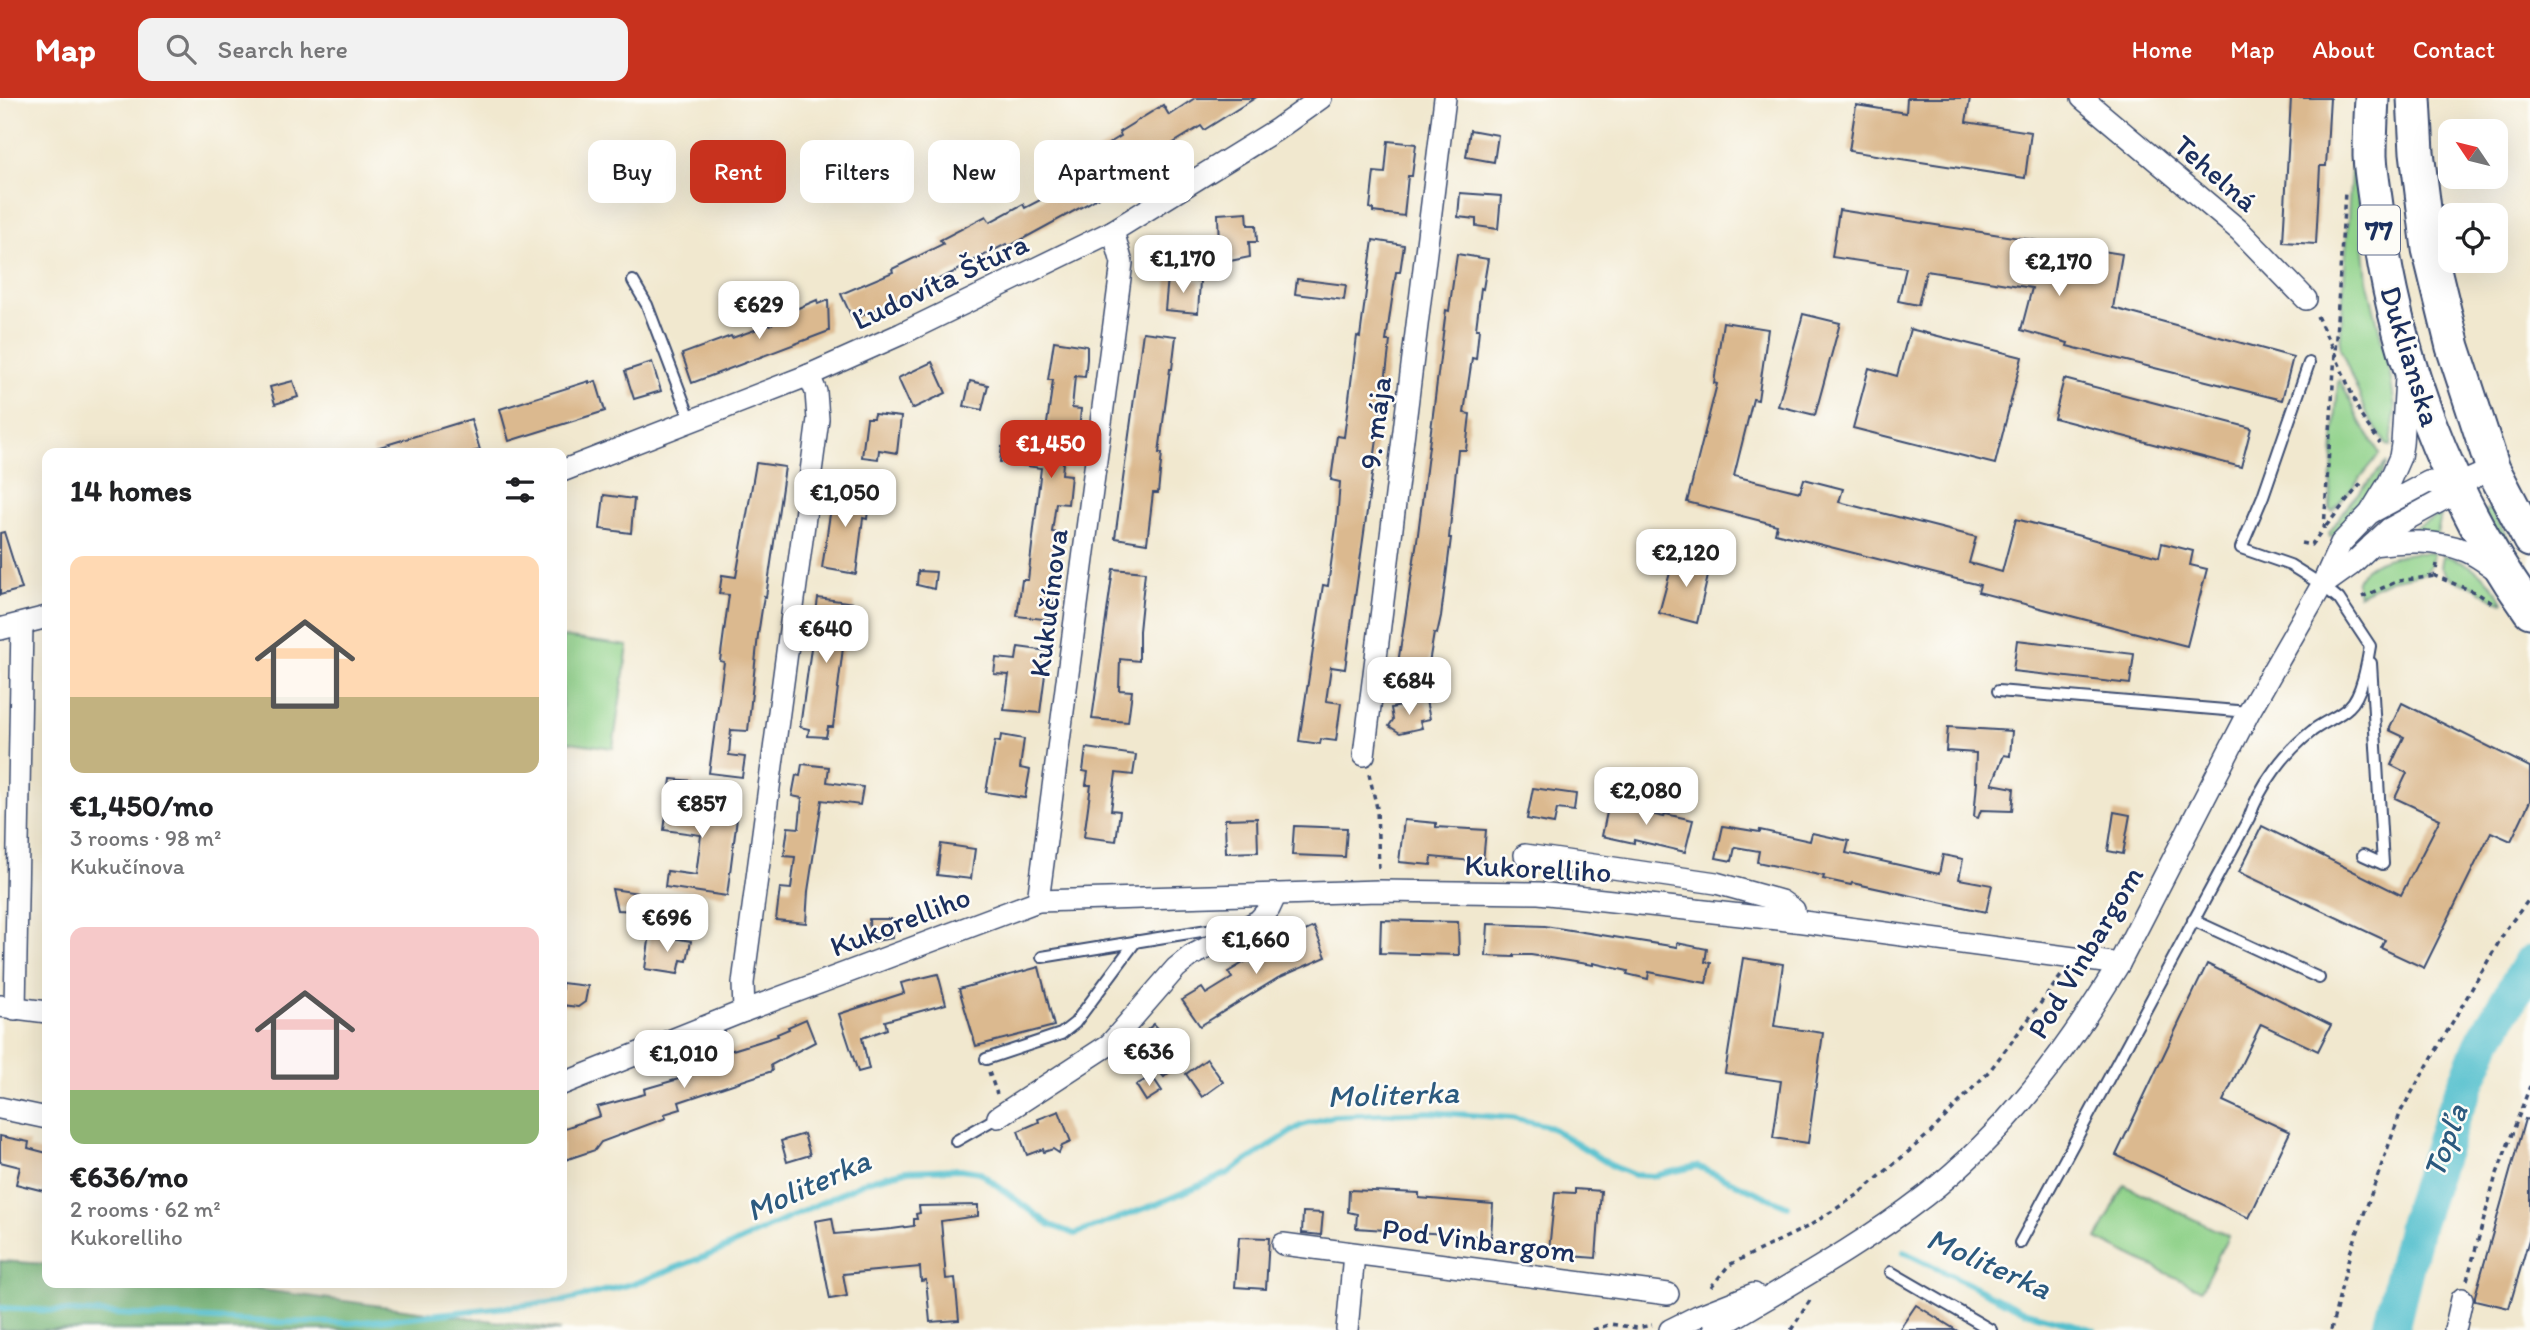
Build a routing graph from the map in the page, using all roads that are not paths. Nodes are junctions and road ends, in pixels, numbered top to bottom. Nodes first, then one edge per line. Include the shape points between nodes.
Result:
1 (1321, 98) edge
2 (1445, 98) edge
3 (2082, 98) edge
4 (2372, 98) edge
5 (2414, 98) edge
6 (1113, 231) junction
7 (633, 281) dead end
8 (2306, 299) road end
9 (2406, 359) junction
10 (2309, 363) dead end
11 (809, 375) junction
12 (691, 421) junction
13 (567, 469) edge
14 (2493, 469) junction
15 (2457, 485) junction
16 (2370, 513) junction
17 (2530, 540) edge
18 (2372, 545) junction
19 (2322, 586) junction
20 (2501, 591) junction
21 (2530, 611) edge
22 (42, 618) edge
23 (22, 624) junction
24 (0, 629) edge
25 (2370, 646) junction
26 (1998, 691) dead end
27 (2249, 712) junction
28 (1364, 755) road end
29 (1525, 855) dead end
30 (2363, 855) dead end
31 (1276, 894) junction
32 (1038, 901) junction
33 (2193, 920) junction
34 (1258, 921) junction
35 (1796, 921) junction
36 (1136, 941) junction
37 (1042, 957) dead end
38 (2119, 964) junction
39 (2319, 978) dead end
40 (8, 1007) edge
41 (42, 1011) edge
42 (744, 1011) junction
43 (986, 1059) road end
44 (567, 1082) edge
45 (0, 1108) edge
46 (1002, 1114) joint
47 (42, 1117) edge
48 (956, 1141) dead end
49 (2020, 1243) dead end
50 (1283, 1244) dead end
51 (1354, 1254) junction
52 (1891, 1272) dead end
53 (1809, 1273) junction
54 (1668, 1294) dead end
55 (2462, 1299) road end
56 (1664, 1326) edge
57 (1347, 1330) edge
58 (1714, 1330) edge
59 (1991, 1330) edge
60 (2455, 1330) edge

1 - 6 street, Ľudovíta Štúra
2 - 28 street, 9. mája
3 - 8 street, Tehelná via 2231,222
4 - 9 main road, Duklianska / 77 via 2370,158 2382,256
5 - 14 main road, Duklianska / 77 via 2429,249 2453,347
6 - 11 street, Ľudovíta Štúra
6 - 32 street, Kukučínova via 1122,263
7 - 12 lane via 647,305
9 - 15 main road, Duklianska / 77
9 - 16 street, Pod Vinbargom via 2400,457
10 - 19 lane via 2241,548 2290,565
11 - 12 street, Ľudovíta Štúra
11 - 42 street via 818,419 743,983
12 - 13 street, Ľudovíta Štúra
14 - 15 street, Pod Vinbargom
14 - 17 main road, 77
15 - 16 street, Pod Vinbargom via 2428,482
15 - 18 street, Pod Vinbargom via 2444,499 2389,529
15 - 20 main road, 77
16 - 19 street, Pod Vinbargom via 2341,543
18 - 19 street, Pod Vinbargom
18 - 20 street via 2400,541 2468,552
19 - 25 lane via 2339,599
19 - 27 street, Pod Vinbargom
20 - 21 main road, 77
22 - 23 street
23 - 24 street
23 - 40 street
25 - 30 lane via 2383,864
25 - 33 lane via 2364,676 2350,707 2312,731 2279,763
26 - 27 lane
27 - 38 street, Pod Vinbargom
29 - 35 street, Kukorelliho via 1716,883 1781,901 1794,910
31 - 32 street, Kukorelliho
31 - 34 street
31 - 35 street, Kukorelliho via 1539,893
32 - 42 street, Kukorelliho
33 - 39 lane
33 - 49 lane
34 - 36 lane
34 - 46 street via 1191,956 1110,1044
35 - 38 street, Kukorelliho
36 - 37 lane
36 - 43 lane via 1075,1023 1061,1034
38 - 53 street, Pod Vinbargom via 2030,1094 1971,1156 1927,1195
40 - 41 street
42 - 44 street, Kukorelliho
45 - 47 street
46 - 48 lane
50 - 51 street, Pod Vinbargom
51 - 54 street, Pod Vinbargom
51 - 57 street
52 - 59 lane
53 - 56 street, Pod Vinbargom
53 - 58 street, Pod Vinbargom
55 - 60 street

